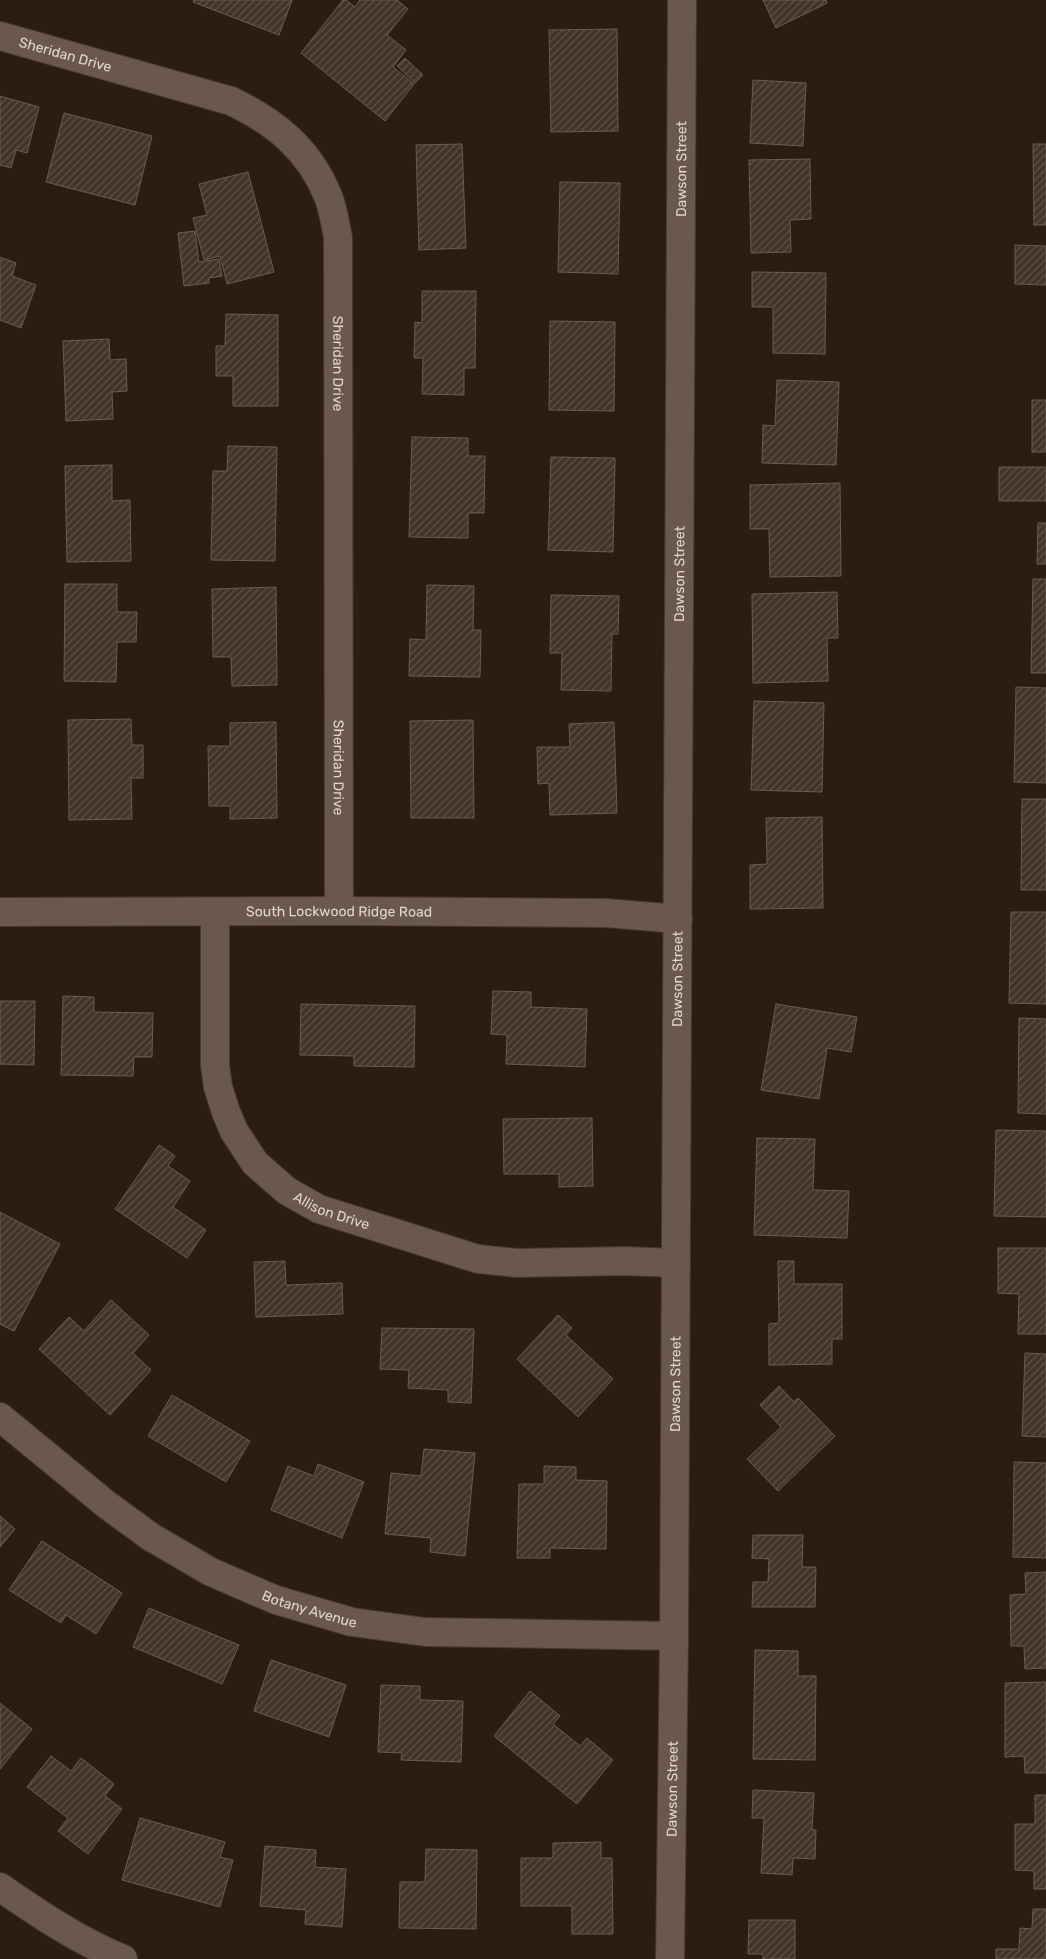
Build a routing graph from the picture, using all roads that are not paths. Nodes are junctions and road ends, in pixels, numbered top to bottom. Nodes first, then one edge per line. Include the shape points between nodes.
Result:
1 (682, 0) edge
2 (0, 36) edge
3 (340, 911) junction
4 (0, 912) edge
5 (215, 913) junction
6 (678, 919) junction
7 (676, 1263) junction
8 (0, 1417) edge
9 (674, 1636) junction
10 (0, 1887) edge
11 (123, 1959) edge
12 (670, 1959) edge

1 - 6 street, Dawson Street
2 - 3 street, Sheridan Drive via 231,101 259,114 301,151 328,196 338,237
3 - 5 street, South Lockwood Ridge Road
3 - 6 street, South Lockwood Ridge Road via 606,913
4 - 5 street, South Lockwood Ridge Road
5 - 7 street, Allison Drive via 215,1066 218,1086 229,1118 255,1163 287,1192 319,1210 478,1259 517,1263
6 - 7 street, Dawson Street
7 - 9 street, Dawson Street
8 - 9 street, Botany Avenue via 151,1537 211,1572 276,1600 352,1622 425,1632
9 - 12 street, Dawson Street
10 - 11 street via 40,1916

